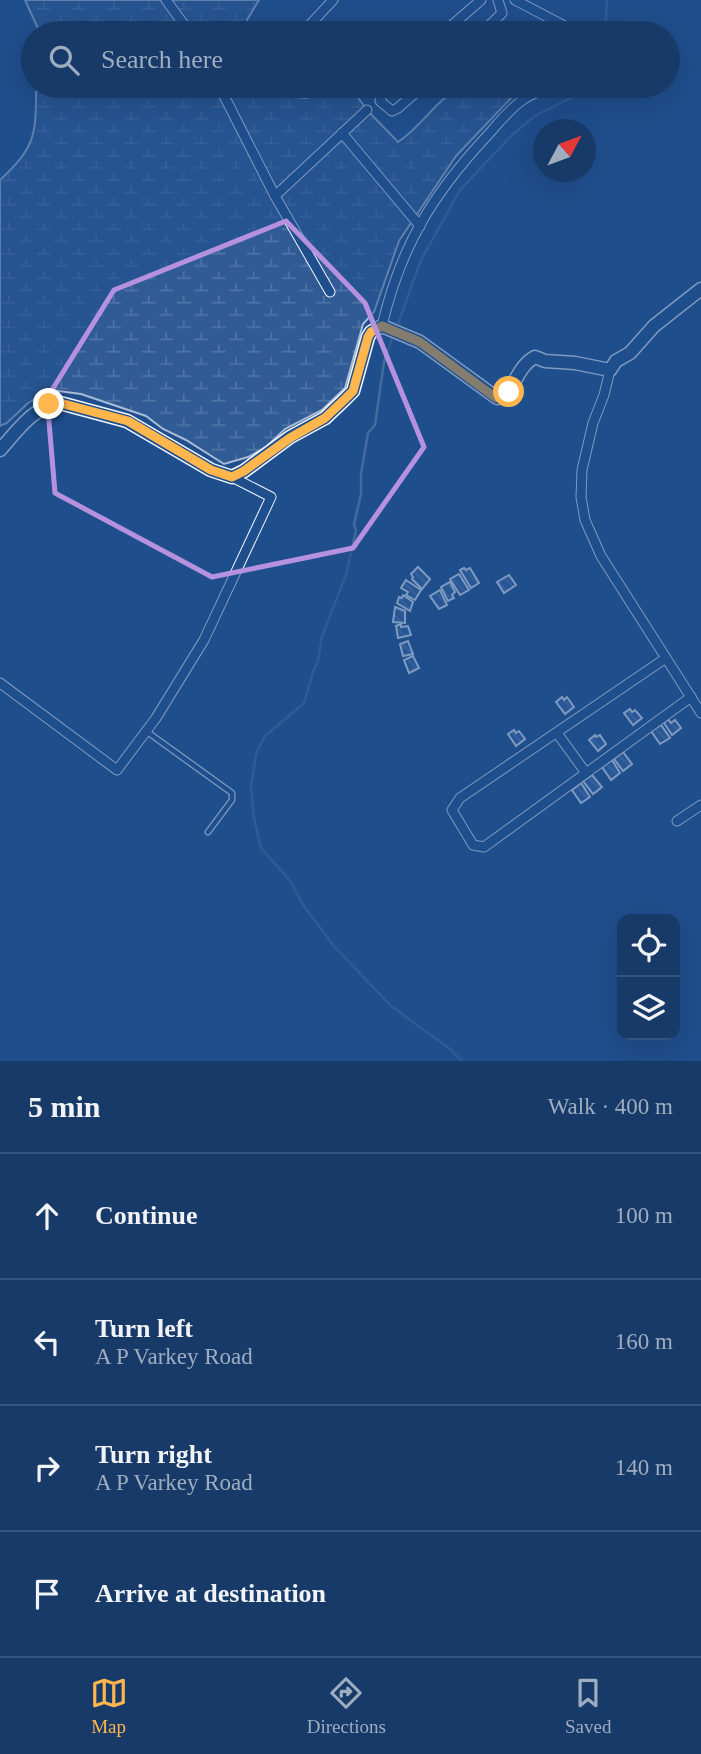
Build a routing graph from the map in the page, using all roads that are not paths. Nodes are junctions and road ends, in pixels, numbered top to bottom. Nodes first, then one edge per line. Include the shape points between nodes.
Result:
1 (166, 0) edge
2 (333, 0) edge
3 (481, 0) edge
4 (498, 0) edge
5 (515, 0) edge
6 (181, 21) edge
7 (313, 21) edge
8 (457, 21) edge
9 (495, 21) edge
10 (555, 21) edge
11 (225, 98) edge
12 (381, 98) edge
13 (409, 98) edge
14 (525, 98) edge
15 (367, 110) dead end
16 (341, 133) junction
17 (275, 196) junction
18 (420, 226) junction
19 (701, 289) edge
20 (330, 292) dead end
21 (387, 330) junction
22 (610, 370) junction
23 (0, 450) edge
24 (232, 477) junction
25 (666, 658) junction
26 (0, 683) edge
27 (691, 697) junction
28 (701, 713) edge
29 (146, 731) junction
30 (556, 733) junction
31 (586, 773) junction
32 (701, 805) edge
33 (677, 821) dead end
34 (208, 832) dead end

1 - 6 street
2 - 7 street
3 - 8 street
4 - 9 street via 502,13
5 - 10 street
11 - 17 street
12 - 13 street via 392,111
14 - 18 street via 443,185
15 - 16 street
16 - 17 street
16 - 18 street
17 - 20 street
18 - 21 street via 394,282
19 - 22 street via 654,326
21 - 22 street via 420,342 496,398 509,392 521,368 535,357
21 - 24 street via 371,332 353,391 325,418
22 - 25 street via 582,470 585,520 600,556
23 - 24 street via 41,409 60,403 128,421 211,470
24 - 29 street via 271,497 204,640
25 - 27 street
25 - 30 street
26 - 29 street via 117,770
27 - 28 street
27 - 31 street
29 - 34 lane via 232,793 232,800
30 - 31 street
30 - 31 street via 460,798 452,810 473,845 484,847
32 - 33 street

